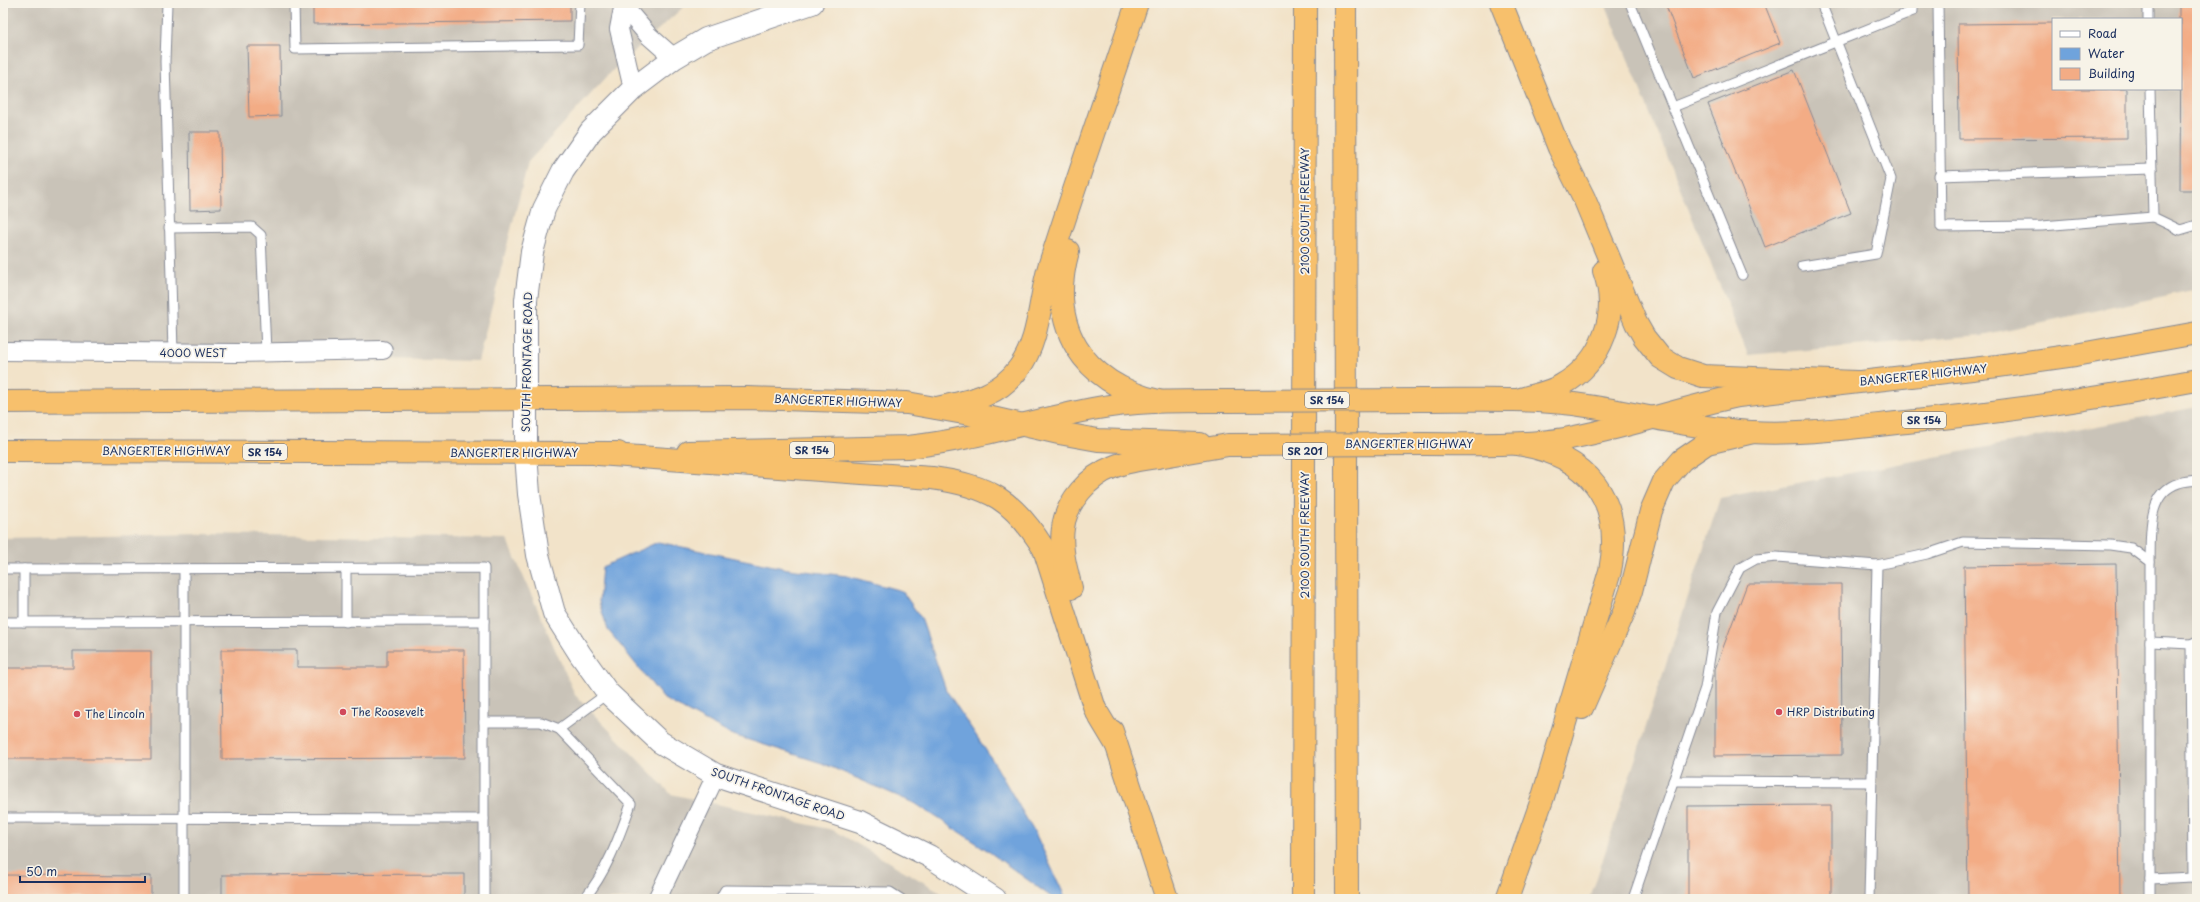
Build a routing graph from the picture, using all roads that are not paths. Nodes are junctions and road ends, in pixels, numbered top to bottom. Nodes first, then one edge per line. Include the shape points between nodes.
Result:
1 (167, 3) edge
2 (294, 3) edge
3 (580, 3) edge
4 (812, 3) edge
5 (1137, 3) edge
6 (1305, 3) edge
7 (1345, 3) edge
8 (1501, 3) edge
9 (1630, 3) edge
10 (1821, 3) edge
11 (1913, 3) edge
12 (1938, 3) edge
13 (2148, 3) edge
14 (624, 5) edge
15 (2148, 18) edge
16 (1836, 40) junction
17 (674, 58) junction
18 (633, 89) junction
19 (2150, 90) edge
20 (1673, 107) junction
21 (1559, 148) junction
22 (2152, 169) junction
23 (1939, 176) junction
24 (2153, 217) junction
25 (2197, 225) edge
26 (169, 228) junction
27 (1802, 266) dead end
28 (1742, 275) dead end
29 (2197, 332) edge
30 (383, 350) dead end
31 (3, 351) edge
32 (173, 352) junction
33 (266, 352) junction
34 (2197, 380) edge
35 (1857, 382) junction
36 (526, 398) junction
37 (1518, 400) junction
38 (1158, 401) junction
39 (3, 402) edge
40 (937, 408) junction
41 (1649, 418) junction
42 (1023, 425) junction
43 (1753, 432) junction
44 (1517, 444) junction
45 (1228, 445) junction
46 (3, 451) edge
47 (526, 454) junction
48 (598, 454) junction
49 (2197, 480) edge
50 (2150, 562) junction
51 (1877, 565) junction
52 (3, 569) edge
53 (24, 569) junction
54 (184, 569) junction
55 (346, 569) junction
56 (184, 621) junction
57 (484, 621) junction
58 (3, 622) edge
59 (24, 622) junction
60 (346, 622) junction
61 (2150, 642) junction
62 (2194, 643) edge
63 (608, 693) junction
64 (484, 722) junction
65 (559, 729) junction
66 (1116, 744) junction
67 (716, 775) junction
68 (1673, 780) junction
69 (1872, 782) junction
70 (1543, 797) junction
71 (3, 818) edge
72 (184, 818) junction
73 (484, 819) junction
74 (2195, 877) edge
75 (2150, 879) junction
76 (992, 898) edge
77 (184, 899) edge
78 (484, 899) edge
79 (584, 899) edge
80 (657, 899) edge
81 (720, 899) edge
82 (901, 899) edge
83 (1167, 899) edge
84 (1303, 899) edge
85 (1347, 899) edge
86 (1507, 899) edge
87 (1634, 899) edge
88 (1869, 899) edge
89 (2150, 899) edge

1 - 26 lane via 165,61
2 - 3 lane via 295,49 578,45
4 - 17 street, SOUTH FRONTAGE ROAD via 706,39
5 - 38 highway via 1066,259 1061,296 1067,329 1087,362 1118,387
5 - 40 highway via 1048,270 1031,343 1025,358 1009,379 989,395
6 - 84 highway, 2100 SOUTH FREEWAY / SR 201
7 - 85 highway
8 - 21 highway
9 - 20 lane
10 - 16 lane
11 - 16 lane via 1913,11
12 - 23 lane
13 - 15 lane
14 - 17 street via 648,35
14 - 18 street via 619,29
16 - 20 lane
16 - 27 lane via 1891,179 1876,254
17 - 18 street, SOUTH FRONTAGE ROAD
18 - 36 street, SOUTH FRONTAGE ROAD via 591,131 563,171 544,208 532,252 526,300
19 - 22 lane
20 - 28 lane
21 - 35 highway via 1584,198 1636,323 1660,357 1678,368 1703,376
21 - 37 highway via 1576,202 1608,282 1610,314 1607,331 1599,348 1578,374 1555,389
22 - 23 lane
22 - 24 lane
23 - 24 lane via 1941,227 2042,226
24 - 25 lane via 2180,230
26 - 32 lane
26 - 33 lane via 252,227 261,235
29 - 35 highway, BANGERTER HIGHWAY / SR 154 via 2075,355
30 - 33 street, 4000 WEST
31 - 32 street, 4000 WEST
32 - 33 street, 4000 WEST
34 - 43 highway, BANGERTER HIGHWAY / SR 154 via 1965,416 1830,429
35 - 41 highway, BANGERTER HIGHWAY / SR 154 via 1738,396
36 - 39 highway, BANGERTER HIGHWAY / SR 154
36 - 40 highway, BANGERTER HIGHWAY / SR 154 via 797,399 907,403
36 - 47 street, SOUTH FRONTAGE ROAD
37 - 38 highway, BANGERTER HIGHWAY / SR 154, bridge
37 - 41 highway, BANGERTER HIGHWAY / SR 154 via 1575,404
38 - 42 highway, BANGERTER HIGHWAY / SR 154 via 1093,409
40 - 42 highway, BANGERTER HIGHWAY / SR 154
41 - 43 highway, BANGERTER HIGHWAY / SR 154
41 - 44 highway, BANGERTER HIGHWAY / SR 154 via 1590,434
42 - 45 highway, BANGERTER HIGHWAY / SR 154 via 1098,440
42 - 48 highway, BANGERTER HIGHWAY / SR 154 via 940,443 885,448
43 - 70 highway via 1714,440 1702,446 1682,460 1664,481 1651,510 1624,612
44 - 45 highway, BANGERTER HIGHWAY / SR 154, bridge
44 - 70 highway via 1551,451 1578,466 1601,494 1609,510 1613,530 1614,551 1610,571
45 - 66 highway via 1114,466 1086,485 1068,512 1062,542 1066,568
46 - 47 highway, BANGERTER HIGHWAY / SR 154
47 - 48 highway, BANGERTER HIGHWAY / SR 154
47 - 63 street, SOUTH FRONTAGE ROAD via 538,555 554,612
48 - 66 highway via 932,478 986,490 1018,513 1044,549 1095,709
49 - 50 lane via 2178,483 2167,490 2157,502 2151,518
50 - 51 lane via 2131,548 2110,545 1963,542 1927,554
50 - 61 lane
51 - 68 lane via 1777,557 1756,559 1740,568 1717,612 1705,688
51 - 69 lane
52 - 53 lane
53 - 54 lane
53 - 59 lane
54 - 55 lane
54 - 56 lane
55 - 57 lane via 484,568
55 - 60 lane
56 - 59 lane
56 - 60 lane
56 - 72 lane
57 - 60 lane
57 - 64 lane
58 - 59 lane
61 - 62 lane
61 - 75 lane
62 - 74 lane
63 - 65 lane
63 - 67 street, SOUTH FRONTAGE ROAD via 660,742
64 - 65 lane via 541,722
64 - 73 lane
65 - 79 lane via 631,804 617,844
66 - 83 highway
67 - 76 street, SOUTH FRONTAGE ROAD via 860,822 929,856
67 - 80 street
68 - 69 lane
68 - 87 lane
69 - 88 lane
70 - 86 highway
71 - 72 lane
72 - 73 lane
72 - 77 lane
73 - 78 lane
74 - 75 lane
75 - 89 lane
81 - 82 lane via 725,890 890,892

